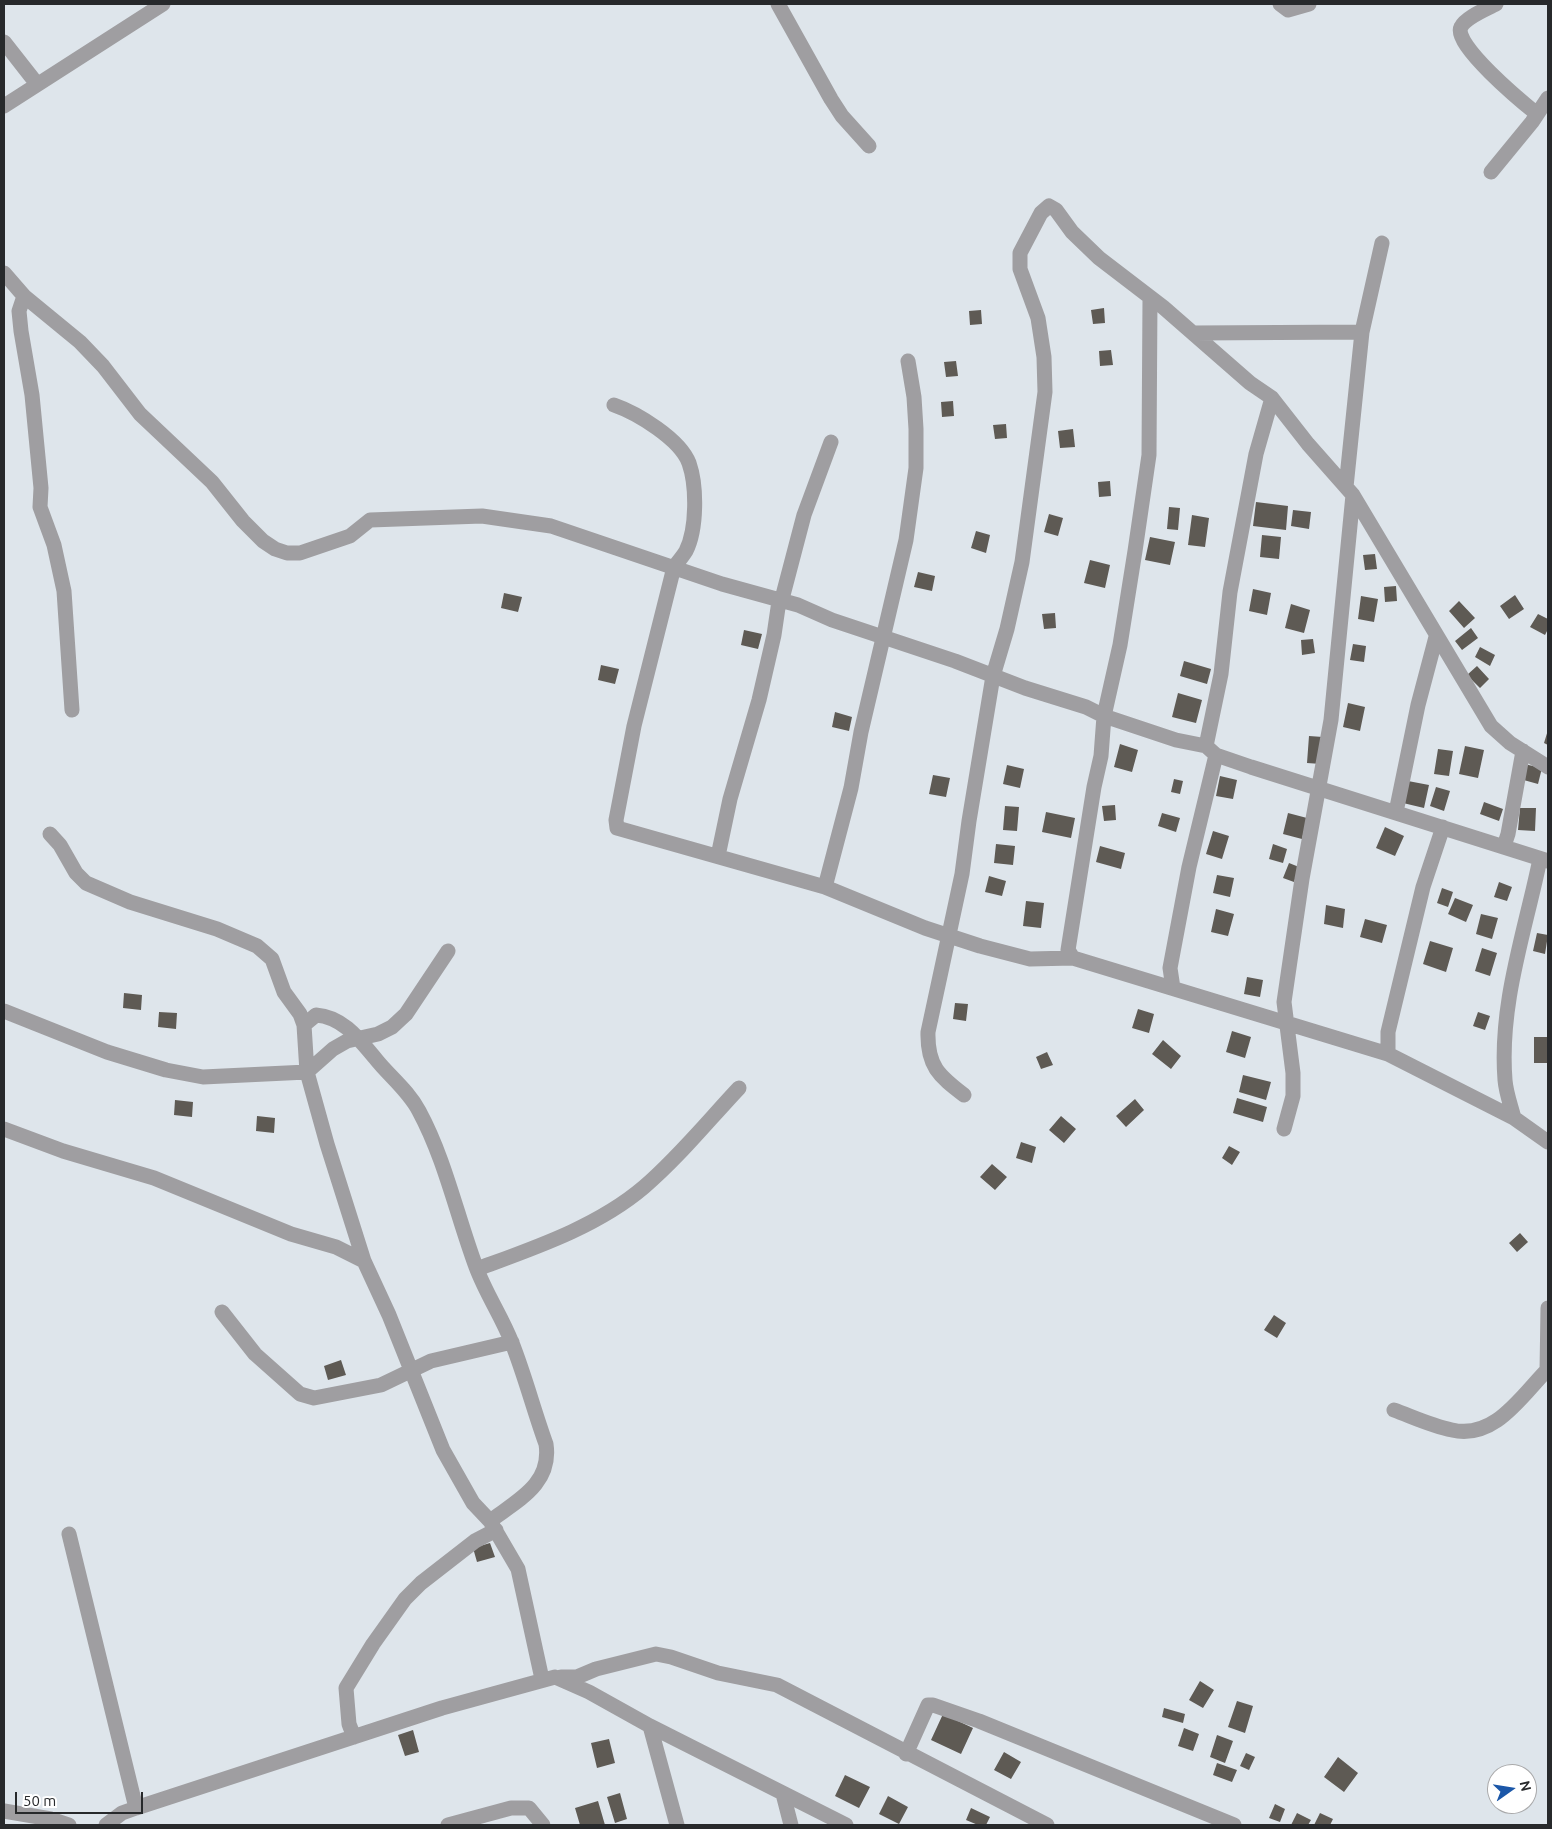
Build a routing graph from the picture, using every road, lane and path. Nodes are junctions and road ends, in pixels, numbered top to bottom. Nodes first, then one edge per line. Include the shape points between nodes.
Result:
1 (163, 4) edge
2 (778, 4) edge
3 (1280, 4) edge
4 (1309, 4) edge
5 (1496, 4) edge
6 (4, 42) edge
7 (37, 84) junction
8 (1548, 100) edge
9 (4, 106) edge
10 (1537, 114) junction
11 (869, 146) dead end
12 (1491, 172) dead end
13 (1382, 243) dead end
14 (4, 273) edge
15 (24, 296) junction
16 (1150, 298) junction
17 (1194, 332) junction
18 (1362, 332) junction
19 (908, 361) dead end
20 (1272, 398) junction
21 (614, 405) dead end
22 (831, 442) dead end
23 (1349, 491) junction
24 (674, 566) junction
25 (779, 601) junction
26 (884, 636) junction
27 (1436, 637) junction
28 (994, 676) junction
29 (72, 710) dead end
30 (1104, 716) junction
31 (1211, 751) junction
32 (1524, 751) junction
33 (1548, 767) edge
34 (1320, 790) junction
35 (1396, 812) junction
36 (1443, 827) junction
37 (50, 834) dead end
38 (1504, 846) junction
39 (718, 856) junction
40 (1544, 860) edge
41 (825, 887) junction
42 (948, 936) junction
43 (448, 951) dead end
44 (1073, 958) junction
45 (1173, 988) junction
46 (4, 1011) edge
47 (1288, 1022) junction
48 (304, 1025) junction
49 (359, 1038) junction
50 (1388, 1054) junction
51 (307, 1072) junction
52 (739, 1088) dead end
53 (964, 1095) dead end
54 (1514, 1118) junction
55 (4, 1129) edge
56 (1284, 1129) dead end
57 (1548, 1142) edge
58 (364, 1261) junction
59 (477, 1269) junction
60 (1548, 1308) edge
61 (222, 1312) dead end
62 (512, 1342) junction
63 (410, 1370) junction
64 (1548, 1370) edge
65 (1394, 1410) dead end
66 (493, 1525) junction
67 (69, 1534) dead end
68 (548, 1678) junction
69 (650, 1726) junction
70 (354, 1737) junction
71 (906, 1754) junction
72 (783, 1794) junction
73 (136, 1808) junction
74 (4, 1811) edge
75 (68, 1825) edge
76 (106, 1825) edge
77 (448, 1825) edge
78 (543, 1825) edge
79 (677, 1825) edge
80 (791, 1825) edge
81 (846, 1825) edge
82 (1047, 1825) edge
83 (1234, 1825) edge

1 - 7 street
2 - 11 street via 830,99
3 - 4 street via 1288,10
5 - 10 street via 1464,22 1460,29 1461,37 1502,84
6 - 7 street
7 - 9 street
8 - 10 street
10 - 12 street
13 - 18 street
14 - 15 street
15 - 24 street via 80,342 140,414 212,482 263,541 275,549 300,553 350,536 370,520 482,516 551,526 632,555
15 - 29 street via 19,311 32,395 40,507 54,545 64,591
16 - 17 street
16 - 28 street via 1084,246 1056,210 1049,206 1044,209 1020,254 1020,269 1038,318 1045,392 1022,562
16 - 30 street via 1149,456 1120,645
17 - 18 street
17 - 20 street via 1250,383
18 - 23 street
19 - 26 street via 914,405 916,468 906,540
20 - 23 street
20 - 31 street via 1256,454 1230,592
21 - 24 street via 629,410 668,438 689,463 693,528 686,551
22 - 25 street via 804,515
23 - 27 street
23 - 34 street via 1335,686
24 - 25 street
24 - 39 street via 634,726 617,828
25 - 26 street
25 - 39 street via 759,700 730,799
26 - 28 street
26 - 41 street
27 - 32 street via 1491,726
27 - 35 street
28 - 30 street
28 - 42 street via 962,874
30 - 31 street
30 - 44 street via 1101,756 1068,950
31 - 34 street
31 - 45 street via 1170,968
32 - 33 street
32 - 38 street
34 - 35 street
34 - 47 street via 1302,879 1286,993
35 - 36 street
36 - 38 street
36 - 50 street via 1423,887 1388,1032
37 - 48 street via 86,883 130,902 217,928 264,950 272,959 284,992
38 - 40 street
39 - 41 street
40 - 54 street via 1513,966 1509,994 1505,1081
41 - 42 street
42 - 44 street via 1030,959
42 - 53 street via 928,1032 928,1052 932,1066
43 - 49 street via 406,1014 392,1027
44 - 45 street
45 - 47 street
46 - 51 street via 107,1052 175,1072 203,1077
47 - 50 street
47 - 56 street via 1293,1096
48 - 49 street via 316,1015 328,1016
48 - 51 street
49 - 51 street via 333,1049
49 - 59 street via 418,1109 446,1176
50 - 54 street
51 - 58 street
52 - 59 street via 644,1187 618,1205 561,1236
54 - 57 street
55 - 58 street via 63,1151 154,1178 291,1234 336,1247
58 - 63 street
59 - 62 street
60 - 64 street
61 - 63 street via 255,1354 300,1394 314,1398 361,1390 400,1378
62 - 63 street via 431,1361
62 - 66 street via 548,1458 538,1483
63 - 66 street via 457,1478
64 - 65 street via 1504,1415 1489,1426 1472,1431 1454,1431
66 - 68 street via 518,1569
66 - 70 street via 421,1583 354,1671 346,1688 348,1716
67 - 73 street
68 - 69 street via 589,1692
68 - 70 street
68 - 71 street via 577,1677 656,1654 671,1657 718,1673 777,1685 799,1694
69 - 72 street
69 - 79 street
70 - 73 street
71 - 82 street
71 - 83 street via 928,1705 933,1705
72 - 80 street
72 - 81 street
73 - 76 street via 122,1813
74 - 75 street
77 - 78 street via 512,1808 529,1808

